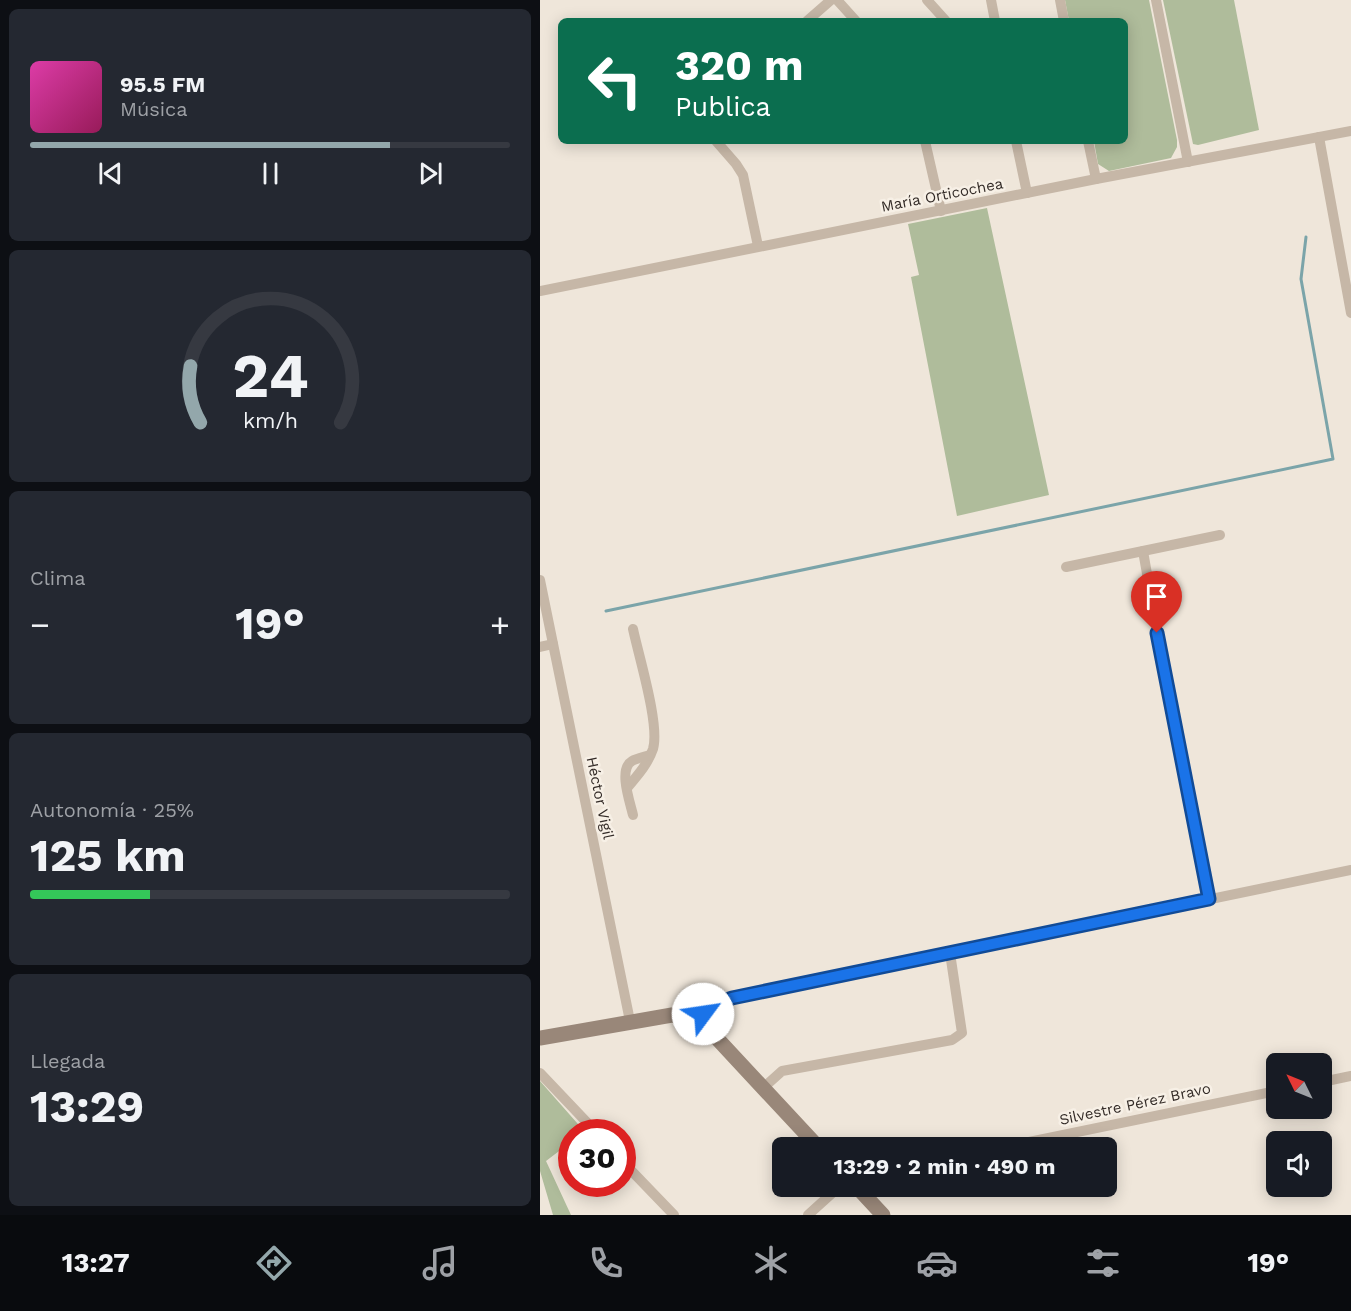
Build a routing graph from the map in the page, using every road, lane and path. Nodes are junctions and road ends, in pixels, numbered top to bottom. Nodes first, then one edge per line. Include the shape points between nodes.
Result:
1 (831, 0) edge
2 (837, 0) edge
3 (927, 0) edge
4 (991, 0) edge
5 (1060, 0) edge
6 (1156, 0) edge
7 (810, 18) edge
8 (853, 18) edge
9 (943, 18) edge
10 (994, 18) edge
11 (1063, 18) edge
12 (1351, 131) edge
13 (1319, 137) junction
14 (719, 144) edge
15 (926, 144) edge
16 (1017, 144) edge
17 (1089, 144) edge
18 (1188, 162) junction
19 (1096, 178) junction
20 (1027, 194) junction
21 (941, 211) junction
22 (758, 246) junction
23 (540, 291) edge
24 (1351, 313) edge
25 (1220, 535) dead end
26 (1143, 551) junction
27 (1066, 567) dead end
28 (540, 580) edge
29 (633, 629) dead end
30 (553, 644) junction
31 (540, 647) edge
32 (633, 815) dead end
33 (1351, 870) edge
34 (1209, 899) junction
35 (950, 953) junction
36 (698, 1018) junction
37 (630, 1022) junction
38 (540, 1038) edge
39 (540, 1073) edge
40 (1351, 1076) edge
41 (1332, 1080) edge
42 (763, 1088) junction
43 (1266, 1093) edge
44 (584, 1119) edge
45 (809, 1137) edge
46 (1053, 1137) edge
47 (636, 1176) edge
48 (828, 1197) edge
49 (866, 1197) edge
50 (674, 1215) edge
51 (808, 1215) edge
52 (883, 1215) edge

1 - 7 street
2 - 8 street
3 - 9 street
4 - 10 street
5 - 11 street
6 - 18 street
12 - 13 street, María Orticochea
13 - 18 street, María Orticochea
13 - 24 street
14 - 22 street via 742,176
15 - 21 street
16 - 20 street
17 - 19 street
18 - 19 street, María Orticochea
19 - 20 street, María Orticochea
20 - 21 street, María Orticochea
21 - 22 street, María Orticochea
22 - 23 street, María Orticochea
25 - 26 street
26 - 27 street
26 - 34 street
28 - 30 street, Héctor Vigil
29 - 32 street via 656,731 646,765 627,788
30 - 31 street
30 - 37 street, Héctor Vigil
33 - 34 street
34 - 35 street
35 - 36 street via 732,998 715,1004
35 - 42 street via 962,1033 952,1040 782,1071
36 - 37 street via 679,1014
36 - 42 street
37 - 38 street
39 - 44 street
40 - 41 street
42 - 45 street
43 - 46 street, Silvestre Pérez Bravo
47 - 50 street
48 - 51 street
49 - 52 street

